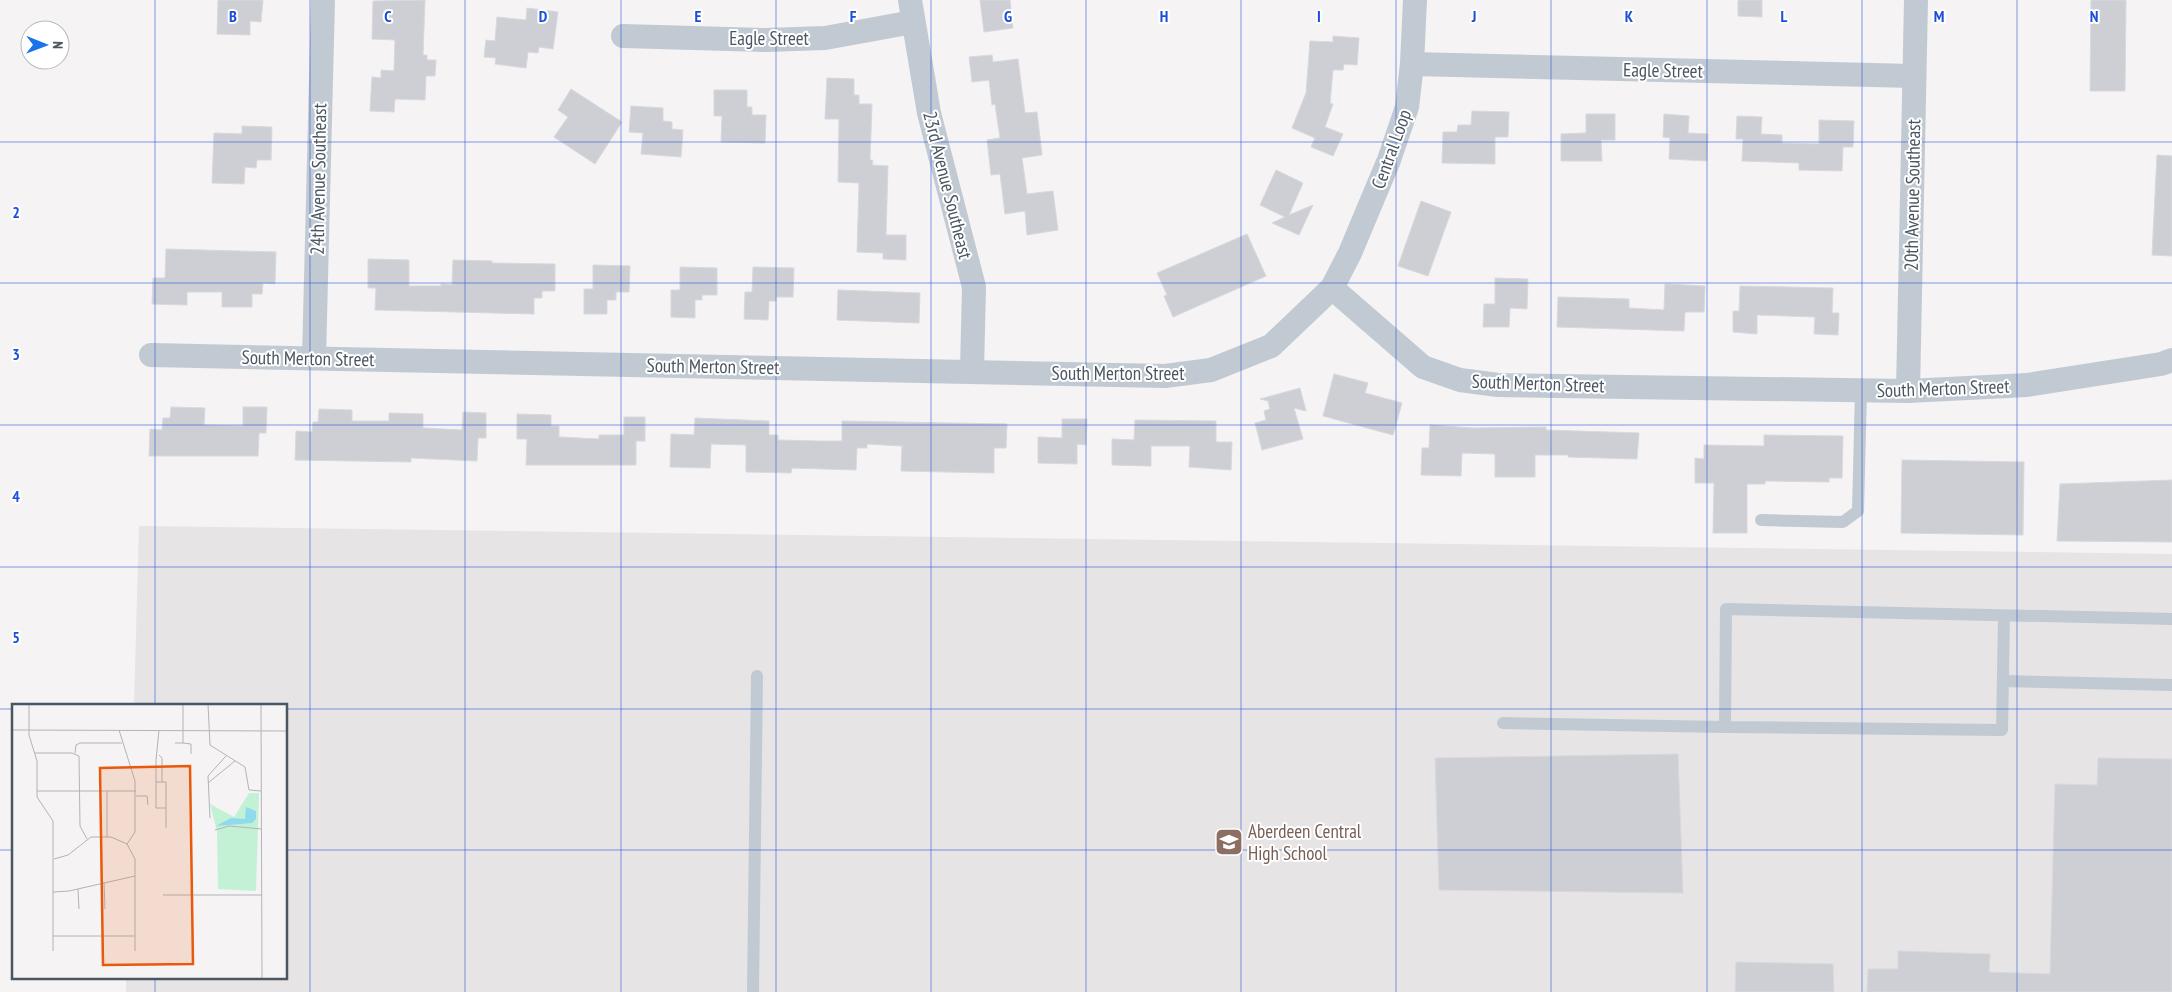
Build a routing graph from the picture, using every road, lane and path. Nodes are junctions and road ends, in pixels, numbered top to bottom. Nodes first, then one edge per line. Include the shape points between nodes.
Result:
1 (322, 0) edge
2 (1415, 0) edge
3 (1916, 0) edge
4 (912, 11) edge
5 (623, 36) dead end
6 (1412, 64) junction
7 (1914, 76) junction
8 (1332, 288) junction
9 (151, 355) dead end
10 (314, 358) junction
11 (2172, 360) edge
12 (972, 371) junction
13 (1861, 390) junction
14 (1908, 391) junction
15 (1761, 520) dead end
16 (2004, 616) junction
17 (2172, 619) edge
18 (757, 676) dead end
19 (2002, 681) junction
20 (2172, 685) edge
21 (1503, 723) dead end
22 (1725, 727) junction
23 (753, 992) edge

1 - 10 street, 24th Avenue Southeast
2 - 6 street, Central Loop
3 - 7 street, 20th Avenue Southeast
4 - 5 street, Eagle Street via 825,38 766,40
4 - 12 street, 23rd Avenue Southeast via 929,113 974,286
6 - 7 street, Eagle Street
6 - 8 street, Central Loop via 1407,107 1389,160
7 - 14 street, 20th Avenue Southeast
8 - 12 street, South Merton Street via 1271,346 1210,370 1165,376
8 - 13 street, South Merton Street via 1423,367 1460,380 1498,385
9 - 10 street, South Merton Street
10 - 12 street, South Merton Street
11 - 14 street, South Merton Street via 2152,366 2027,385
13 - 14 street, South Merton Street
13 - 15 lane via 1858,511 1843,522
16 - 17 lane
16 - 19 lane
16 - 22 lane via 1726,609
18 - 23 lane
19 - 20 lane
19 - 22 lane via 2002,730
21 - 22 lane

